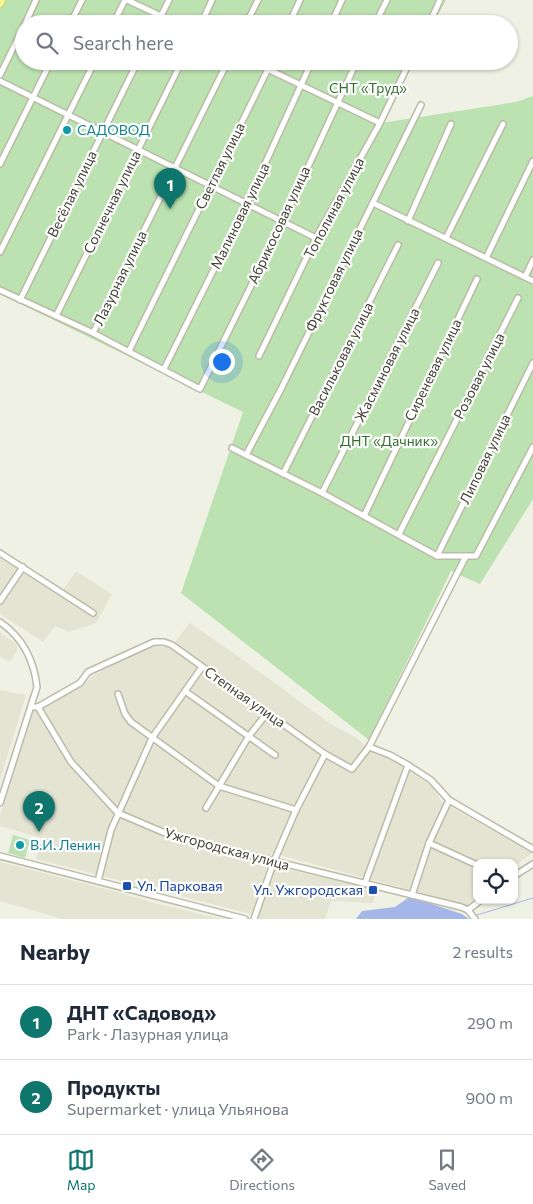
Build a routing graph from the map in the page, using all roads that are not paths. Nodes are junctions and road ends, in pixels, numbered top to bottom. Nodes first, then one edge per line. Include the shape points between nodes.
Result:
1 (2, 0) edge
2 (36, 0) edge
3 (82, 0) edge
4 (126, 0) edge
5 (169, 0) edge
6 (212, 0) edge
7 (258, 0) edge
8 (300, 0) edge
9 (342, 0) edge
10 (387, 0) edge
11 (440, 0) edge
12 (0, 4) edge
13 (29, 15) edge
14 (74, 15) edge
15 (118, 15) edge
16 (159, 15) edge
17 (162, 15) edge
18 (205, 15) edge
19 (250, 15) edge
20 (293, 15) edge
21 (335, 15) edge
22 (380, 15) edge
23 (433, 15) edge
24 (15, 44) edge
25 (47, 70) edge
26 (91, 70) edge
27 (134, 70) edge
28 (178, 70) edge
29 (223, 70) edge
30 (268, 70) joint
31 (308, 70) edge
32 (352, 70) edge
33 (406, 70) edge
34 (0, 75) edge
35 (0, 81) edge
36 (301, 85) junction
37 (33, 98) junction
38 (336, 103) junction
39 (421, 105) dead end
40 (69, 115) junction
41 (380, 123) junction
42 (452, 124) dead end
43 (503, 124) dead end
44 (103, 132) junction
45 (138, 150) junction
46 (533, 161) edge
47 (0, 164) edge
48 (174, 167) junction
49 (210, 185) junction
50 (247, 203) junction
51 (373, 203) junction
52 (283, 220) junction
53 (408, 221) junction
54 (316, 238) junction
55 (446, 238) junction
56 (398, 244) dead end
57 (0, 252) edge
58 (486, 258) junction
59 (533, 260) edge
60 (438, 263) dead end
61 (525, 277) junction
62 (477, 279) dead end
63 (533, 281) edge
64 (0, 290) edge
65 (518, 298) dead end
66 (20, 300) junction
67 (56, 316) junction
68 (93, 333) junction
69 (129, 351) junction
70 (259, 356) dead end
71 (533, 363) edge
72 (164, 369) junction
73 (533, 447) edge
74 (232, 448) dead end
75 (246, 455) junction
76 (283, 474) junction
77 (322, 494) junction
78 (364, 516) junction
79 (399, 534) junction
80 (0, 553) edge
81 (437, 556) junction
82 (466, 556) junction
83 (23, 567) junction
84 (0, 601) edge
85 (93, 613) dead end
86 (0, 622) edge
87 (202, 667) junction
88 (185, 691) junction
89 (118, 694) dead end
90 (31, 707) junction
91 (38, 707) junction
92 (267, 713) junction
93 (249, 736) junction
94 (152, 738) junction
95 (369, 747) junction
96 (325, 754) junction
97 (274, 755) dead end
98 (408, 765) junction
99 (219, 786) junction
100 (449, 800) junction
101 (0, 803) edge
102 (206, 808) dead end
103 (296, 810) junction
104 (118, 813) junction
105 (430, 843) junction
106 (533, 849) edge
107 (0, 856) edge
108 (274, 861) junction
109 (473, 863) edge
110 (533, 864) edge
111 (518, 873) edge
112 (98, 881) junction
113 (365, 884) junction
114 (412, 895) junction
115 (476, 904) edge
116 (468, 910) junction
117 (245, 919) edge
118 (254, 919) edge
119 (475, 919) edge

1 - 12 main road
2 - 13 street
3 - 14 street
4 - 15 street
4 - 16 street
5 - 17 street
6 - 18 street
7 - 19 street
8 - 20 street
9 - 21 street
10 - 22 street
11 - 23 street
24 - 34 street
25 - 37 street
26 - 40 street
27 - 44 street, Весёлая улица
28 - 45 street, Солнечная улица
29 - 48 street, Лазурная улица
30 - 36 street
30 - 49 street, Светлая улица
31 - 36 street, Малиновая улица
32 - 38 street, Абрикосовая улица
33 - 41 street, Тополиная улица
35 - 37 street
36 - 38 street
36 - 50 street, Малиновая улица
37 - 40 street
37 - 47 street
38 - 41 street
38 - 52 street, Абрикосовая улица
39 - 51 street, Фруктовая улица
40 - 44 street
40 - 57 street
41 - 54 street, Тополиная улица
42 - 53 street
43 - 55 street
44 - 45 street
44 - 66 street, Весёлая улица
45 - 48 street
45 - 67 street, Солнечная улица
46 - 58 street
48 - 49 street
48 - 68 street, Лазурная улица
49 - 50 street
49 - 69 street, Светлая улица
50 - 52 street
50 - 72 street, Малиновая улица
51 - 53 street
51 - 75 street, Фруктовая улица
52 - 54 street
52 - 72 street, Абрикосовая улица via 200,388
53 - 55 street
54 - 70 street, Тополиная улица
55 - 58 street
56 - 76 street, Васильковая улица
58 - 61 street
59 - 61 street
60 - 77 street, Жасминовая улица
61 - 63 street
62 - 78 street, Сиреневая улица
64 - 66 street
65 - 79 street, Розовая улица
66 - 67 street
67 - 68 street
68 - 69 street
69 - 72 street
71 - 81 street, Липовая улица
73 - 82 street via 476,556
74 - 75 street
75 - 76 street
76 - 77 street
77 - 78 street
78 - 79 street
79 - 81 street
80 - 83 street
81 - 82 street
82 - 95 street
83 - 84 street
83 - 85 street
86 - 90 street via 17,635 35,670 37,687
87 - 88 street
87 - 91 street, Степная улица via 172,645 154,642 88,672 80,684
87 - 92 street, Степная улица
88 - 93 street
88 - 94 street
89 - 94 street via 131,722
90 - 91 street
90 - 101 street
91 - 104 street, Ужгородская улица via 71,762
92 - 93 street
92 - 96 street, Степная улица
93 - 97 street
93 - 99 street
94 - 99 street
94 - 104 street
95 - 96 street, Степная улица via 352,769
95 - 98 street
96 - 103 street
98 - 100 street via 431,780
98 - 113 street
99 - 102 street
99 - 103 street
100 - 105 street
100 - 106 street
103 - 108 street
104 - 108 street, Ужгородская улица via 172,836
104 - 112 street
105 - 109 street
105 - 114 street
107 - 112 street
108 - 113 street, Ужгородская улица
108 - 118 street
110 - 111 street
112 - 117 street
113 - 114 street, Ужгородская улица
114 - 116 street, Ужгородская улица
115 - 116 street
116 - 119 street

